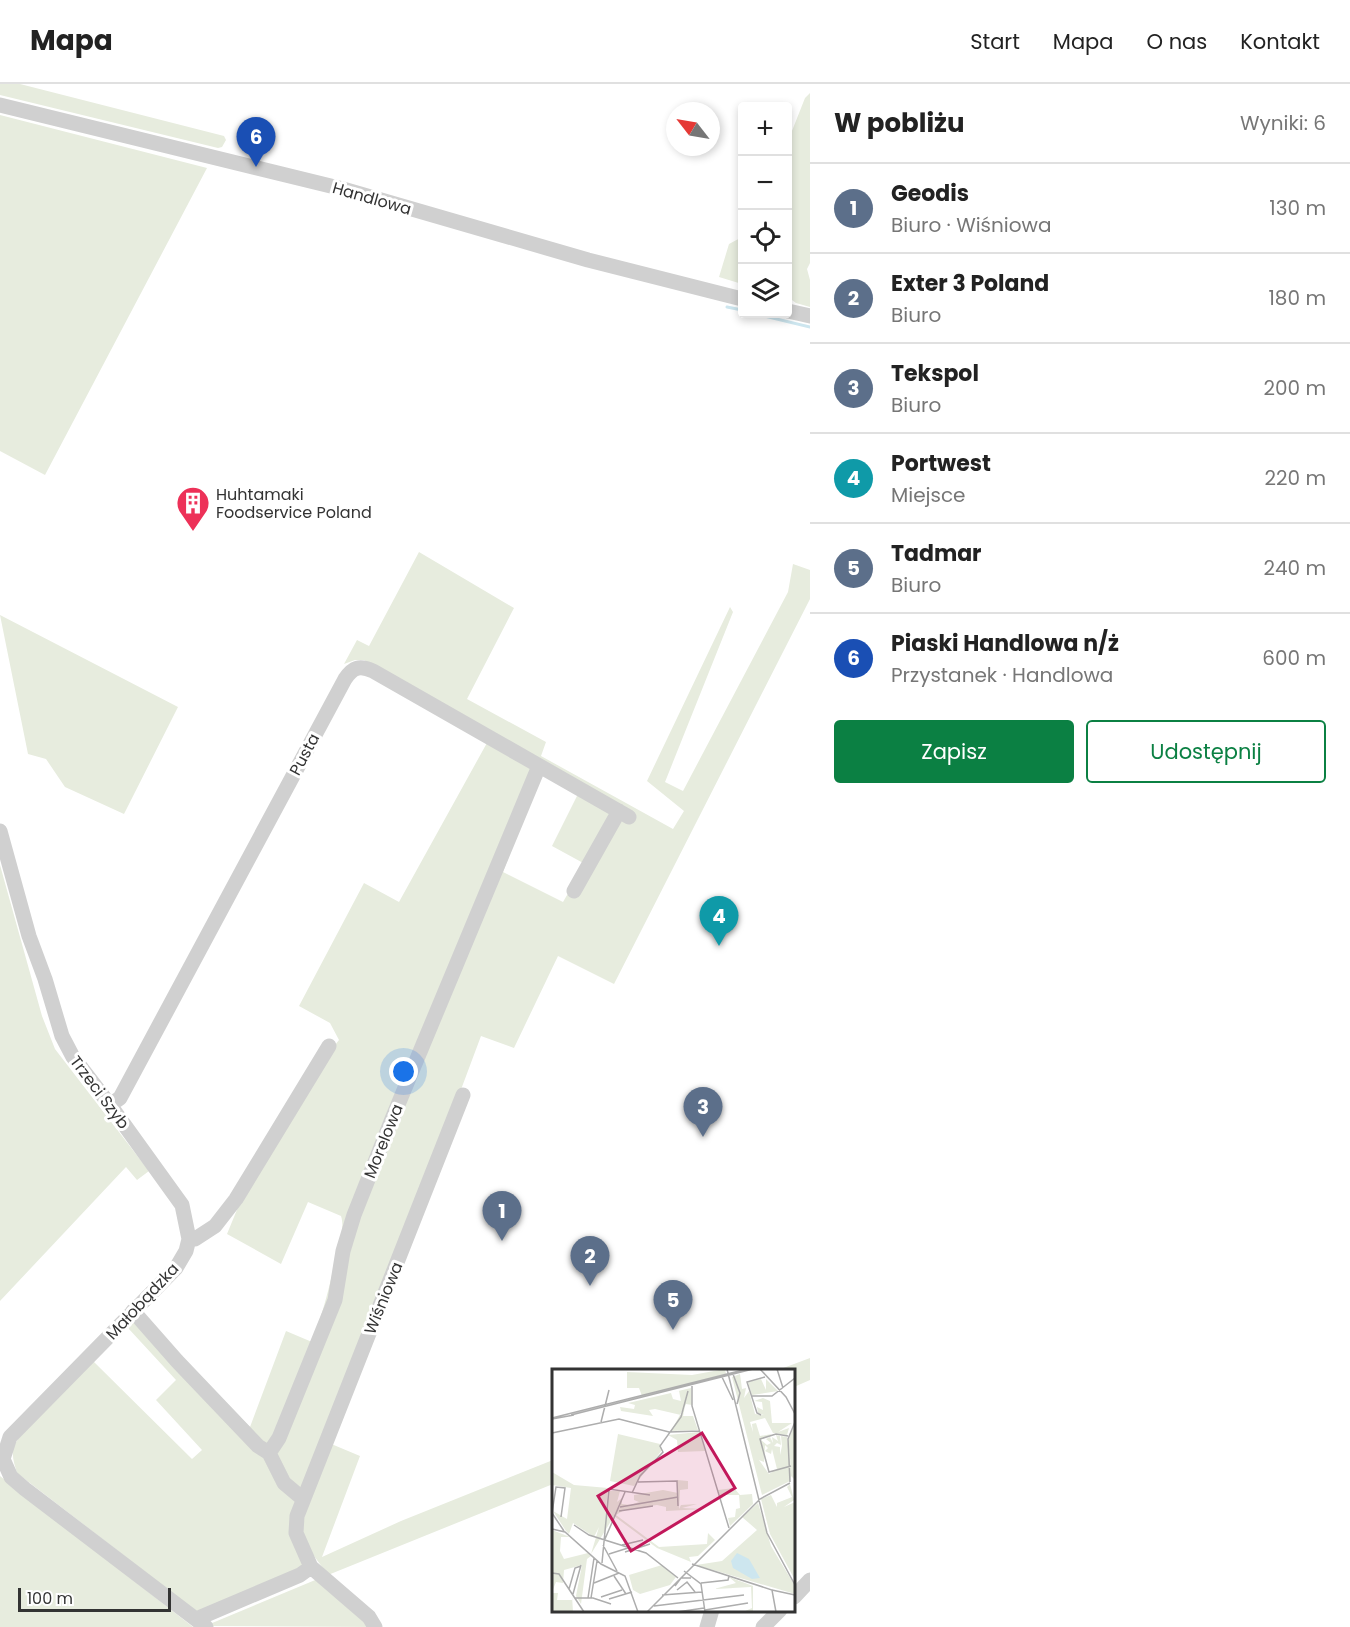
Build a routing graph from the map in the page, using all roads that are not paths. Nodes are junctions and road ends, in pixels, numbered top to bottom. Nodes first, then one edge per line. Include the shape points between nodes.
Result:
1 (0, 105) edge
2 (738, 298) edge
3 (792, 312) edge
4 (810, 316) edge
5 (539, 766) junction
6 (0, 831) edge
7 (574, 891) dead end
8 (329, 1046) dead end
9 (463, 1095) dead end
10 (110, 1106) junction
11 (189, 1239) junction
12 (133, 1311) junction
13 (269, 1453) junction
14 (303, 1499) junction
15 (311, 1568) junction
16 (810, 1581) edge
17 (795, 1596) edge
18 (712, 1612) edge
19 (779, 1612) edge
20 (202, 1624) edge
21 (375, 1627) edge
22 (706, 1627) edge
23 (763, 1627) edge

1 - 2 street, Handlowa via 343,189 588,260
3 - 4 street
5 - 7 street, Pusta via 624,814
5 - 10 street, Pusta via 373,671 361,666 354,668 120,1098
5 - 13 street, Morelowa via 354,1215 335,1300 279,1438
6 - 10 street, Trzeci Szyb via 62,1036 73,1058
8 - 11 street via 236,1199 215,1226
9 - 14 street, Wiśniowa
10 - 11 street, Trzeci Szyb via 182,1205
11 - 12 street, Małobądzka via 176,1268
12 - 13 street via 177,1362
12 - 20 street, Małobądzka via 10,1437 3,1459 11,1478
13 - 14 street via 284,1483
14 - 15 street via 296,1533
15 - 20 street via 201,1617
15 - 21 street via 369,1617
16 - 17 street
18 - 22 street
19 - 23 street

